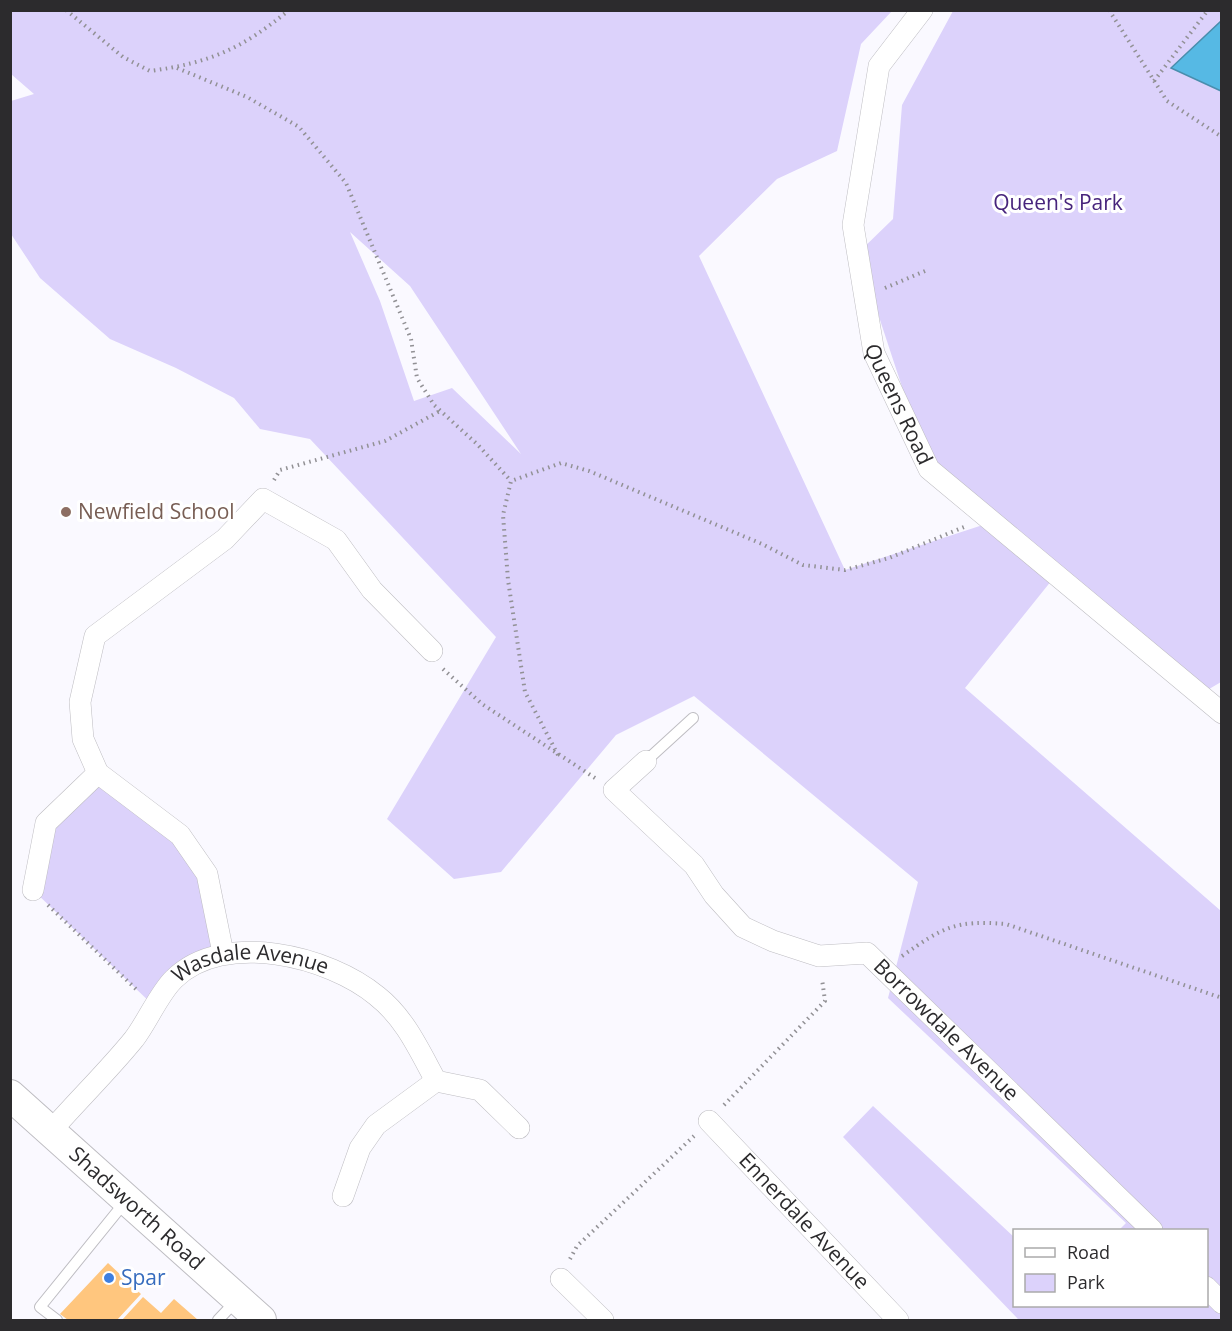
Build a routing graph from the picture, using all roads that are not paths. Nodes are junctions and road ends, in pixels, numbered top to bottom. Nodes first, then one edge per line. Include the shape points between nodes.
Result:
1 (922, 10) edge
2 (432, 651) road end
3 (1221, 713) edge
4 (693, 718) dead end
5 (646, 761) joint
6 (98, 773) junction
7 (33, 890) road end
8 (223, 953) junction
9 (436, 1081) junction
10 (10, 1095) edge
11 (709, 1121) dead end
12 (519, 1128) dead end
13 (51, 1131) junction
14 (343, 1196) dead end
15 (128, 1200) junction
16 (1151, 1229) edge
17 (561, 1279) dead end
18 (1208, 1289) edge
19 (1221, 1303) edge
20 (228, 1310) edge
21 (590, 1316) edge
22 (57, 1320) edge
23 (261, 1320) edge
24 (898, 1320) edge

1 - 3 street, Queens Road via 879,66 853,225 874,353 929,469
2 - 6 street via 372,590 336,540 263,499 225,539 95,636 80,702 83,739
4 - 5 lane
5 - 16 street, Borrowdale Avenue via 614,790 694,865 743,927 819,956 867,953
6 - 7 street via 46,824
6 - 8 street via 180,835 207,874
8 - 9 street, Wasdale Avenue via 297,957 340,973 377,995 407,1027
8 - 13 street, Wasdale Avenue via 174,979 133,1040
9 - 12 street via 480,1090
9 - 14 street via 376,1125 360,1148
10 - 13 main road, Shadsworth Road
11 - 24 street, Ennerdale Avenue
13 - 15 main road, Shadsworth Road
15 - 20 main road, Shadsworth Road
15 - 22 lane via 40,1307
17 - 21 street
18 - 19 street
20 - 23 main road, Shadsworth Road

